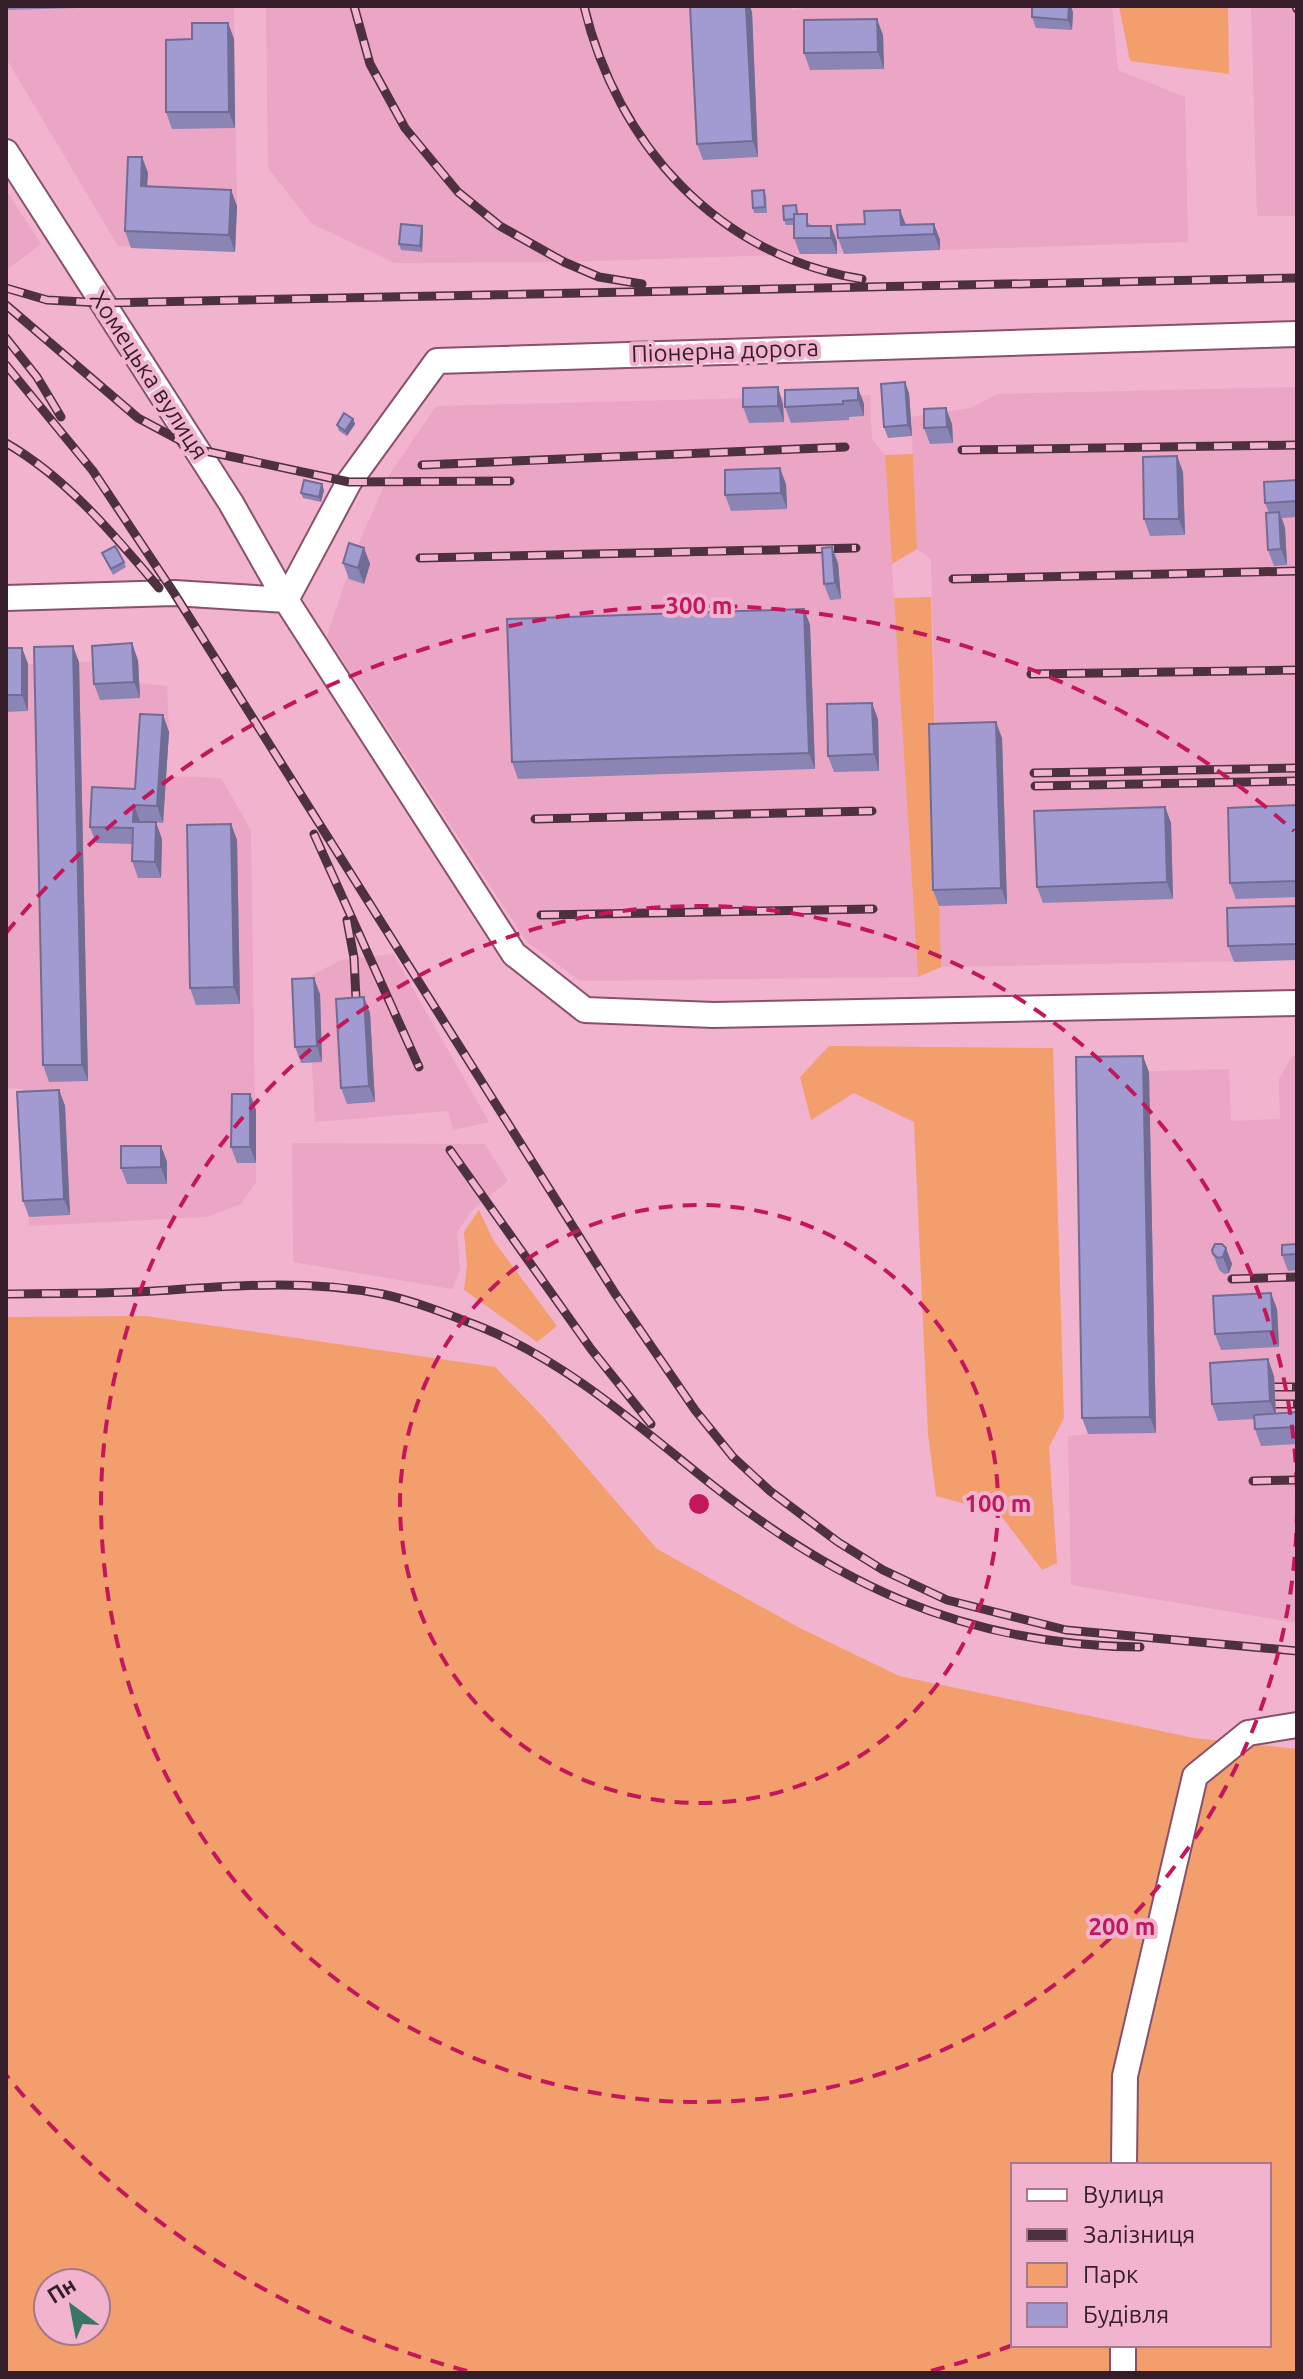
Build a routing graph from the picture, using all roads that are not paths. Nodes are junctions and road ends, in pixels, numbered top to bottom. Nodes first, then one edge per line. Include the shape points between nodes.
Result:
1 (6, 152) edge
2 (1297, 334) edge
3 (6, 598) edge
4 (286, 600) junction
5 (1297, 1003) edge
6 (1297, 1725) edge
7 (1124, 2163) edge
8 (1123, 2347) edge
9 (1123, 2373) edge

1 - 4 street, Хомецька вулиця via 231,503
2 - 4 street, Піонерна дорога via 437,361 349,482
3 - 4 street via 174,593
4 - 5 street, Хомецька вулиця via 514,954 585,1010 714,1015
6 - 7 street via 1248,1733 1195,1776 1125,2076
8 - 9 street

